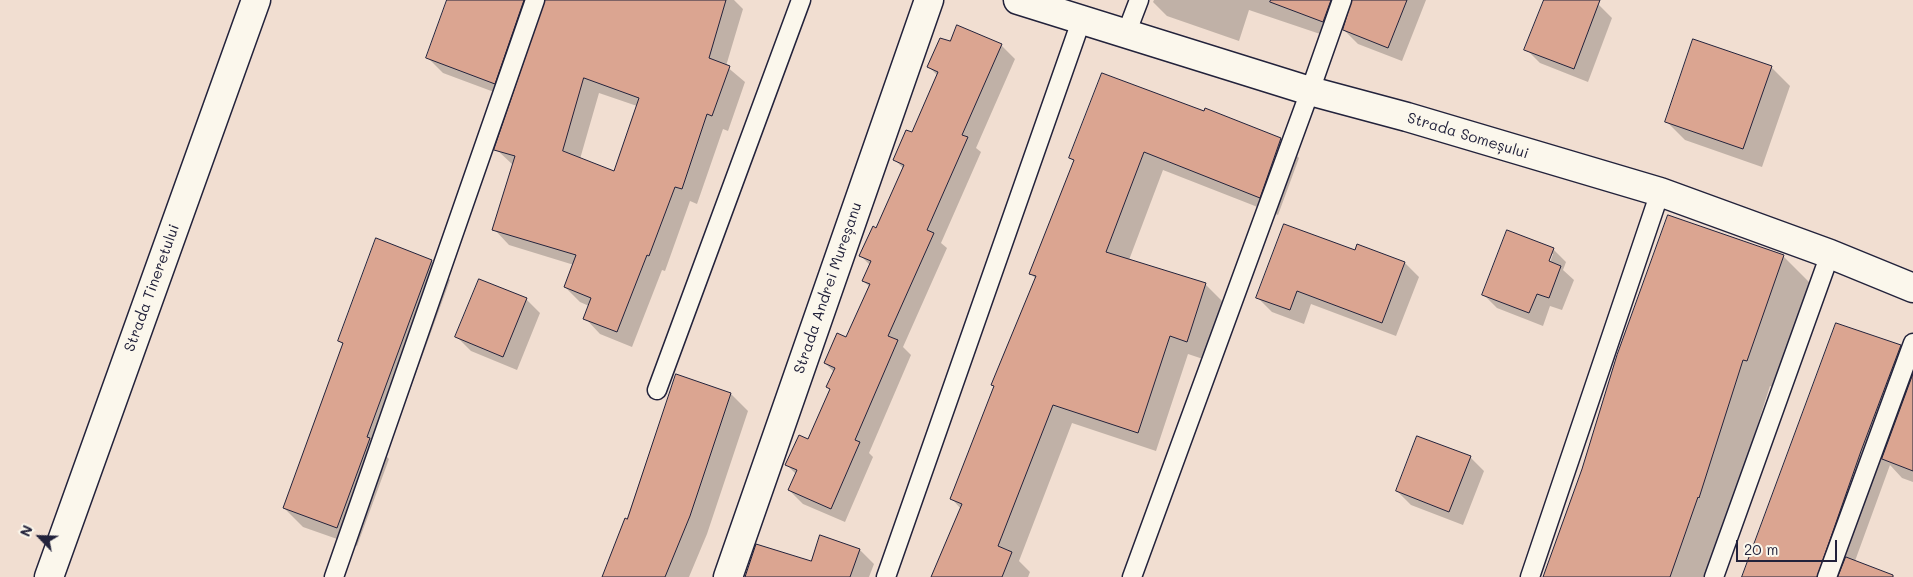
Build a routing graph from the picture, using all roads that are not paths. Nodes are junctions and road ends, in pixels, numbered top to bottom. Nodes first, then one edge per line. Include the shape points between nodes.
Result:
1 (256, 0) edge
2 (534, 0) edge
3 (801, 0) edge
4 (929, 0) edge
5 (1018, 0) edge
6 (1139, 0) edge
7 (1342, 0) edge
8 (1081, 21) junction
9 (1126, 34) junction
10 (1310, 91) junction
11 (1660, 192) junction
12 (1830, 254) junction
13 (1913, 288) edge
14 (1913, 343) edge
15 (657, 390) dead end
16 (49, 577) edge
17 (334, 577) edge
18 (728, 577) edge
19 (886, 577) edge
20 (1132, 577) edge
21 (1530, 577) edge
22 (1714, 577) edge
23 (1827, 577) edge

1 - 16 street, Strada Tineretului
2 - 17 lane
3 - 15 lane
4 - 18 street, Strada Andrei Mureșanu
5 - 8 street, Strada Someșului
6 - 9 lane
7 - 10 lane
8 - 9 street, Strada Someșului
8 - 19 lane
9 - 10 street, Strada Someșului
10 - 11 street, Strada Someșului
10 - 20 lane
11 - 12 street, Strada Someșului
11 - 21 lane
12 - 13 street, Strada Someșului
12 - 22 lane
14 - 23 lane

